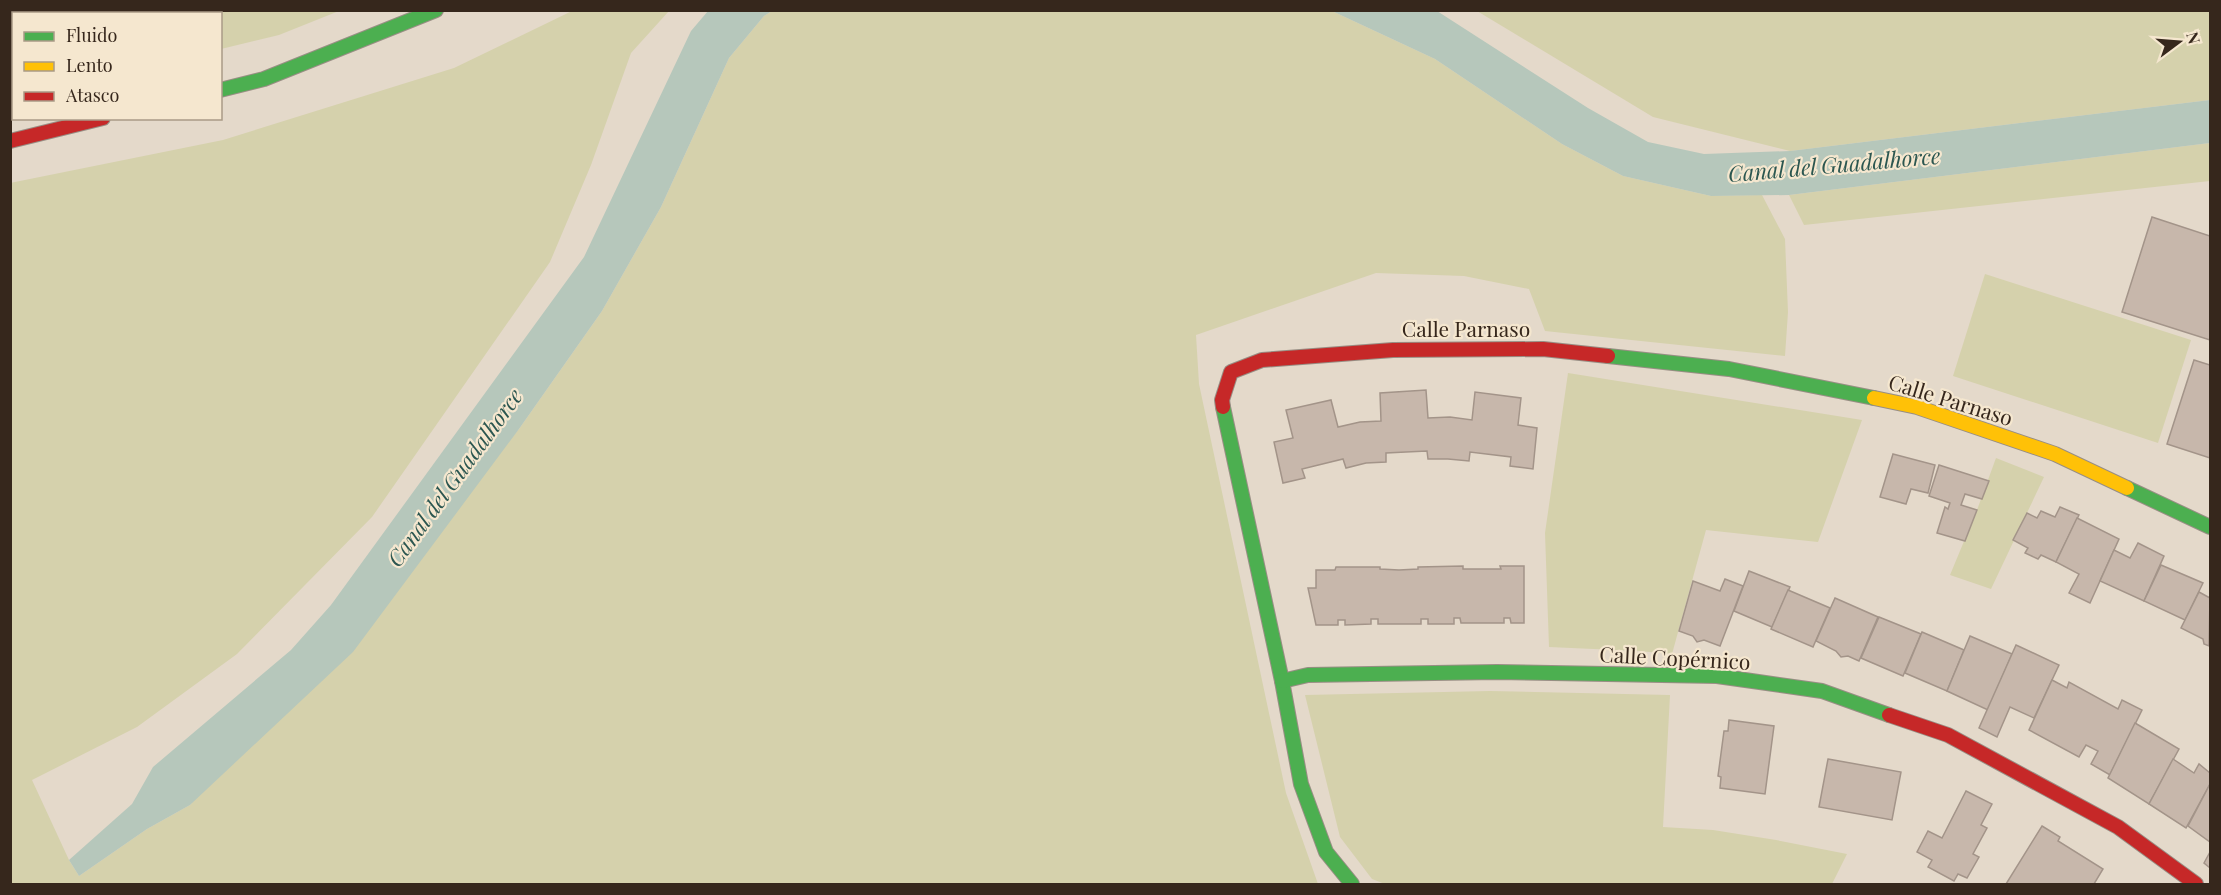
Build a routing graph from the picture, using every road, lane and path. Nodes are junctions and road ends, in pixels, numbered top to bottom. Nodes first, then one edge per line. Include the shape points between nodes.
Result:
1 (436, 10) edge
2 (222, 90) edge
3 (96, 120) edge
4 (10, 141) edge
5 (2211, 526) edge
6 (1282, 681) junction
7 (1352, 885) edge
8 (2196, 885) edge

1 - 2 street via 264,79
3 - 4 street
5 - 6 street, Calle Parnaso via 2055,454 1917,407 1729,369 1543,349 1393,350 1262,360 1231,372 1222,400
6 - 7 street, Calle Parnaso via 1301,784 1326,852
6 - 8 street, Calle Copérnico via 1308,675 1473,672 1717,676 1822,691 1948,735 2118,827

